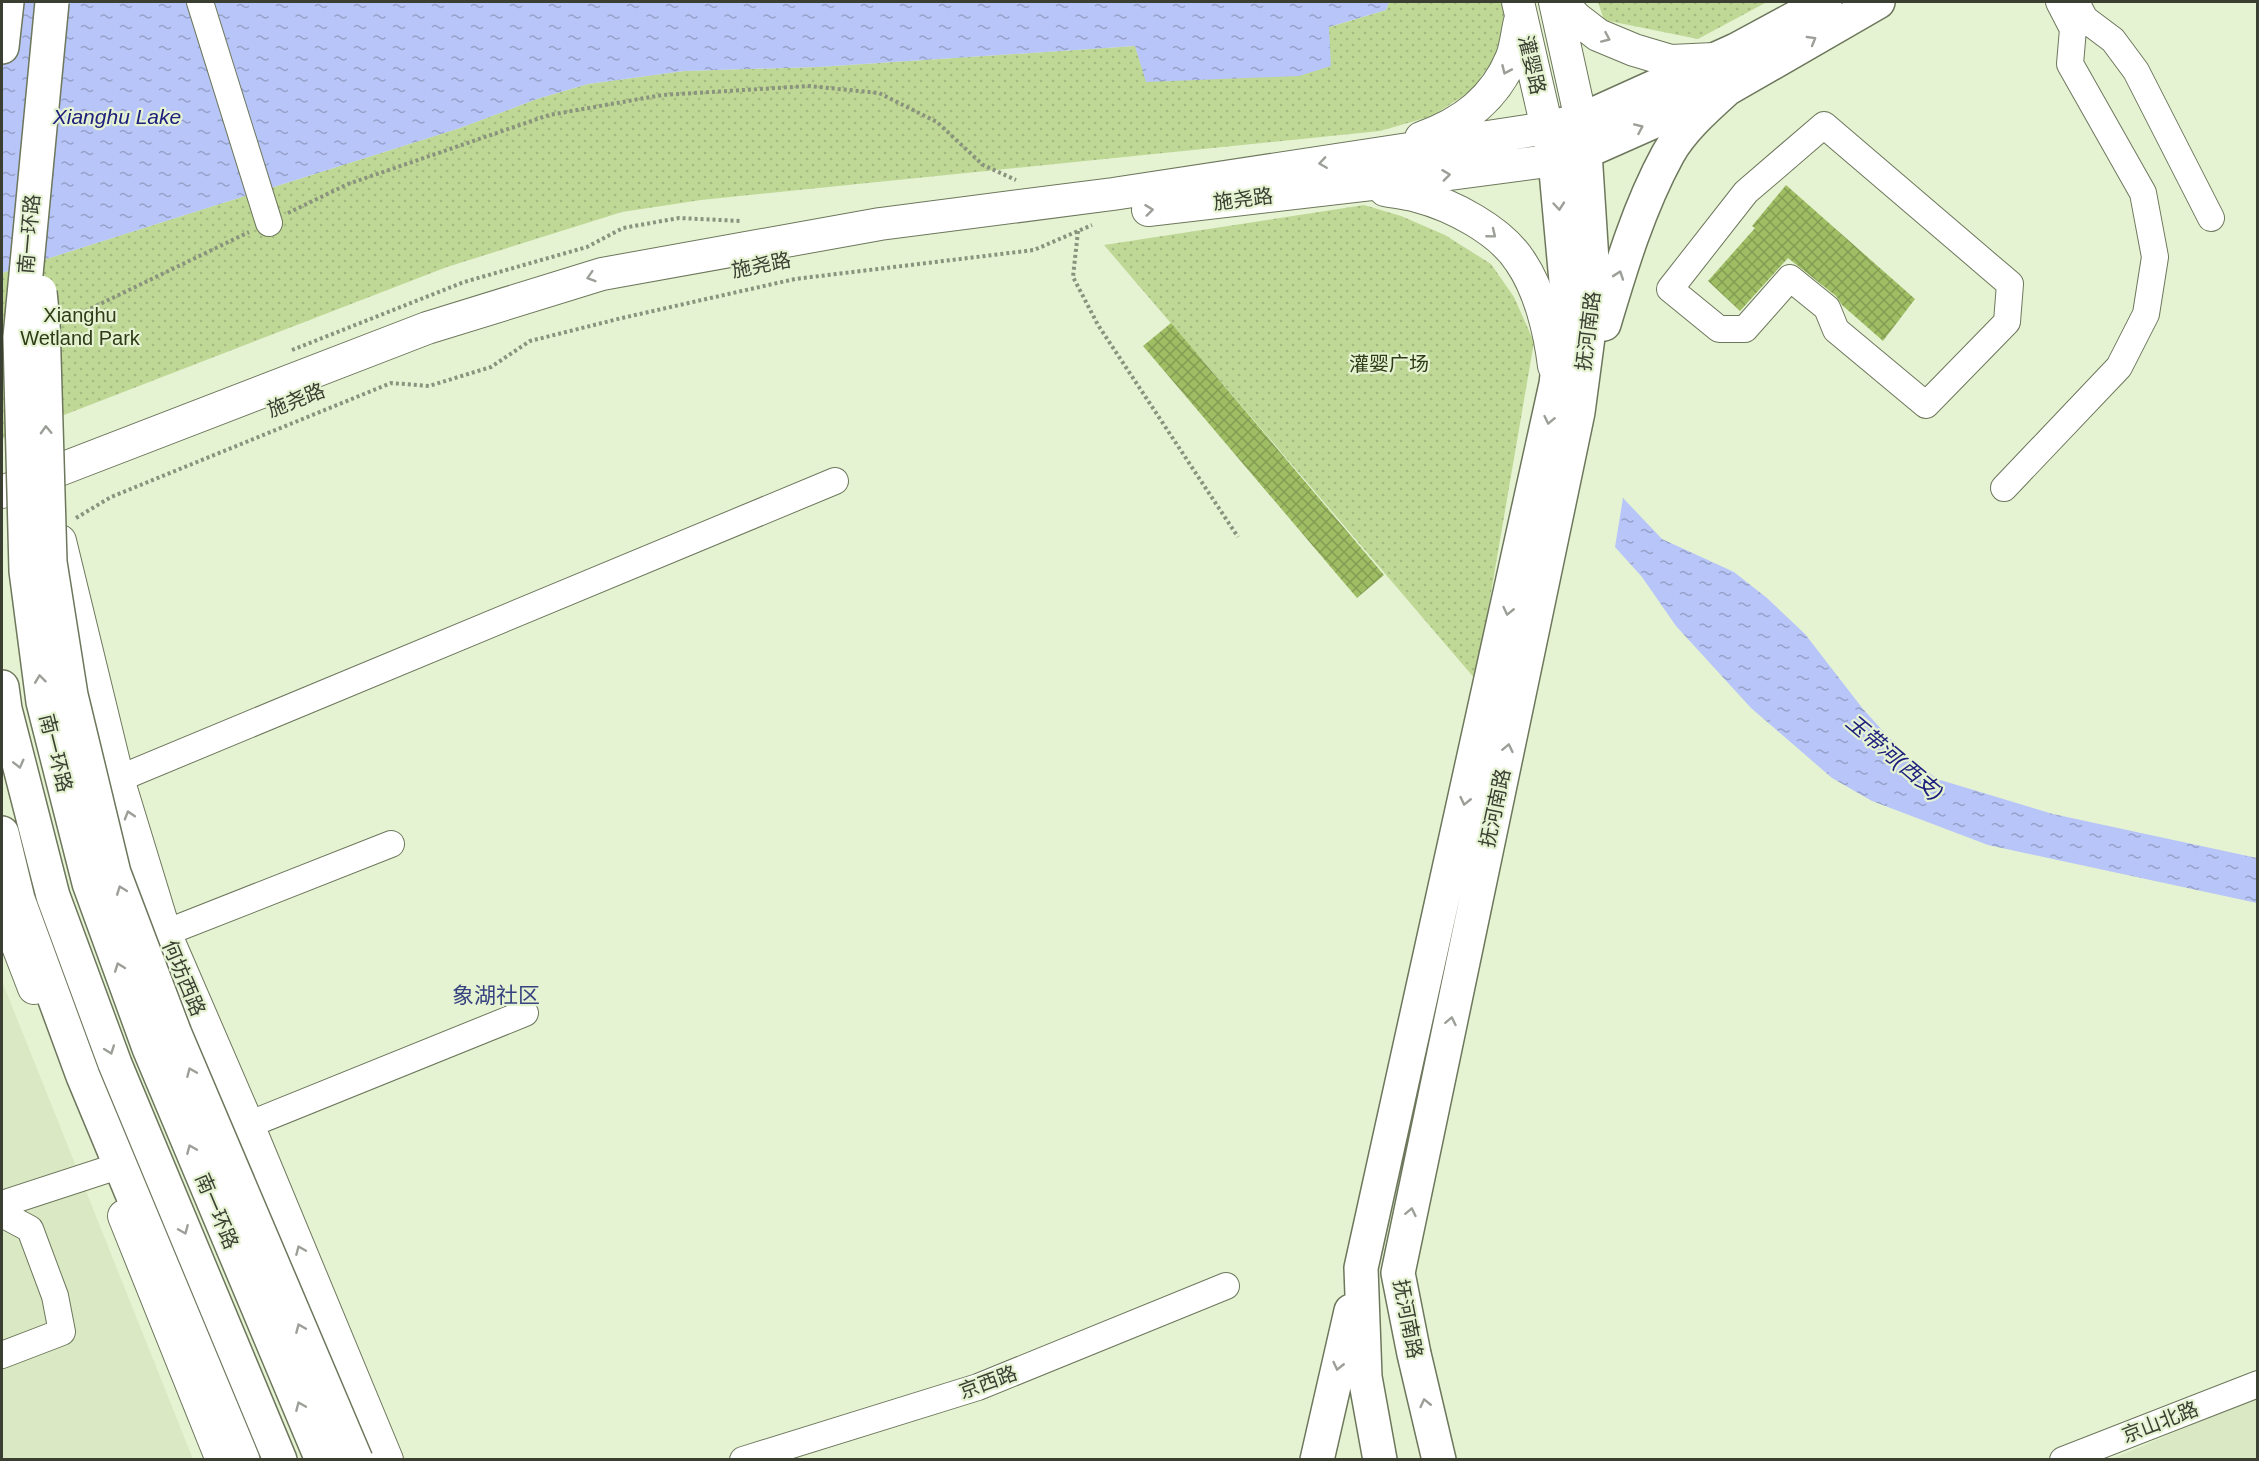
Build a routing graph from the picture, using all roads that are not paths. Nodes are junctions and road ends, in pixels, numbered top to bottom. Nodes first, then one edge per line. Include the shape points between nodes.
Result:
1 (8, 2) edge
2 (52, 2) edge
3 (200, 2) edge
4 (1555, 2) edge
5 (1561, 2) edge
6 (1825, 2) edge
7 (1878, 2) edge
8 (2059, 2) edge
9 (2076, 2) edge
10 (1520, 8) edge
11 (2, 46) edge
12 (1716, 59) junction
13 (1727, 89) junction
14 (1581, 120) junction
15 (1547, 128) junction
16 (1570, 156) junction
17 (1357, 172) junction
18 (31, 205) junction
19 (2211, 218) dead end
20 (268, 223) road end
21 (1670, 290) joint
22 (1556, 384) junction
23 (1578, 412) junction
24 (835, 481) dead end
25 (46, 485) junction
26 (2004, 488) dead end
27 (2, 492) edge
28 (2, 513) edge
29 (2, 687) edge
30 (118, 779) junction
31 (2, 833) edge
32 (391, 844) dead end
33 (5, 921) edge
34 (165, 933) junction
35 (525, 1013) dead end
36 (248, 1125) junction
37 (106, 1170) junction
38 (2, 1204) edge
39 (2, 1215) edge
40 (1361, 1268) junction
41 (1227, 1286) dead end
42 (2, 1355) edge
43 (2258, 1384) edge
44 (222, 1460) edge
45 (243, 1460) edge
46 (280, 1460) edge
47 (322, 1460) edge
48 (356, 1460) edge
49 (387, 1460) edge
50 (743, 1460) edge
51 (1317, 1460) edge
52 (1380, 1460) edge
53 (1439, 1460) edge
54 (2063, 1460) edge

1 - 11 highway
2 - 18 highway, 南一环路, bridge
3 - 20 street
4 - 14 main road, 灌婴路
5 -> 12 main road via 1598,35 1634,51 1671,61
6 - 12 highway
13 -> 7 highway
8 - 26 street via 2073,29 2070,64 2144,194 2155,257 2146,314 2119,367
9 - 19 street via 2085,19 2113,40 2136,71
10 - 15 main road, 灌婴路
10 -> 17 main road via 1513,55 1489,97 1450,126
12 - 14 highway
16 -> 13 highway
23 -> 13 highway via 1616,281 1642,211 1669,153 1700,114
14 - 15 highway
14 - 16 highway, 抚河南路
15 - 16 highway, 抚河南路
15 - 17 main road, 施尧路
17 -> 16 main road, 施尧路
16 -> 22 highway, 抚河南路 via 1567,292
16 - 23 highway, 抚河南路 via 1594,292
17 -> 22 main road via 1451,208 1492,232 1506,246 1520,261 1538,297 1550,333
25 -> 17 main road, 施尧路 via 425,350 610,293 888,241 1118,213
17 -> 25 main road, 施尧路 via 1113,194 880,224 602,274 427,328
47 -> 18 highway, 南一环路, bridge via 145,1037 89,883 43,702 26,571 20,337
48 -> 18 highway, bridge via 175,1034 114,873 71,695 50,562 43,322
21 - 21 street via 1746,192 1824,125 2010,284 2007,322 1926,405 1836,330 1827,308 1790,278 1745,329 1719,329
22 -> 40 highway, 抚河南路
53 -> 23 highway, 抚河南路 via 1398,1273
24 - 30 street
25 - 27 main road, 施尧路
25 - 28 main road, 施尧路
25 - 30 main road, 何坊西路
29 -> 46 highway, 南一环路 via 53,896 115,1064
34 -> 30 main road, 何坊西路
31 - 45 highway via 18,899 83,1076
32 - 34 street
33 - 37 main road
34 - 36 main road, 何坊西路
35 - 36 street
49 -> 36 main road, 何坊西路
37 - 38 street
37 - 44 main road
39 - 42 street via 30,1229 55,1296 62,1332
40 -> 51 highway
40 - 52 highway, 抚河南路 via 1365,1377
41 - 50 street, 京西路 via 978,1387
43 - 54 street, 京山北路

